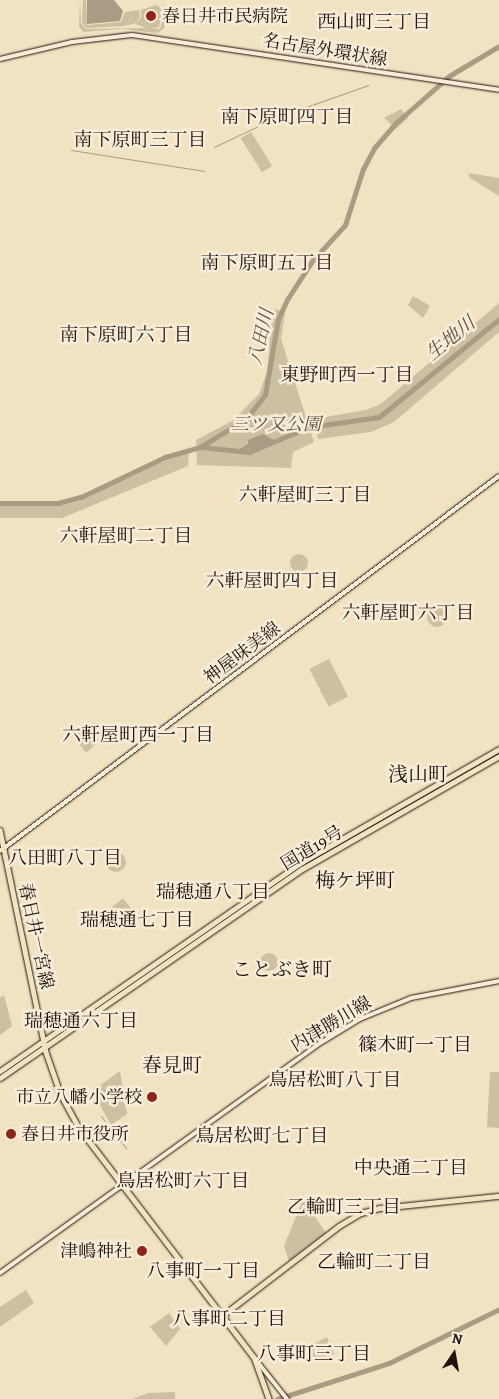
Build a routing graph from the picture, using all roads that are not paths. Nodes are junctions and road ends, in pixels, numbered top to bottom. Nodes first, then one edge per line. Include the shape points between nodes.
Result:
1 (0, 60) edge
2 (499, 90) edge
3 (499, 476) edge
4 (499, 749) edge
5 (499, 756) edge
6 (0, 830) edge
7 (2, 849) edge
8 (499, 981) edge
9 (44, 1038) junction
10 (45, 1045) junction
11 (0, 1071) edge
12 (0, 1078) edge
13 (122, 1185) junction
14 (499, 1196) edge
15 (0, 1272) edge
16 (223, 1315) junction
17 (256, 1360) junction
18 (269, 1399) edge
19 (287, 1399) edge

1 - 2 main road, 名古屋外環状線 via 82,40 132,35
3 - 7 main road, 神屋味美線
4 - 9 highway, 国道19号 via 300,863
5 - 10 highway, 国道19号 via 302,869
6 - 7 main road, 春日井一宮線
7 - 9 main road, 春日井一宮線
8 - 13 main road, 内津勝川線 via 412,998 360,1018
9 - 10 main road, 春日井一宮線
9 - 11 highway, 国道19号
10 - 12 highway, 国道19号
10 - 13 main road, 春日井一宮線 via 52,1074 68,1109
13 - 15 main road, 内津勝川線
13 - 16 main road, 春日井一宮線
14 - 16 main road via 380,1208 361,1213 339,1226
16 - 17 main road, 春日井一宮線
17 - 18 main road, 春日井一宮線
17 - 19 main road

